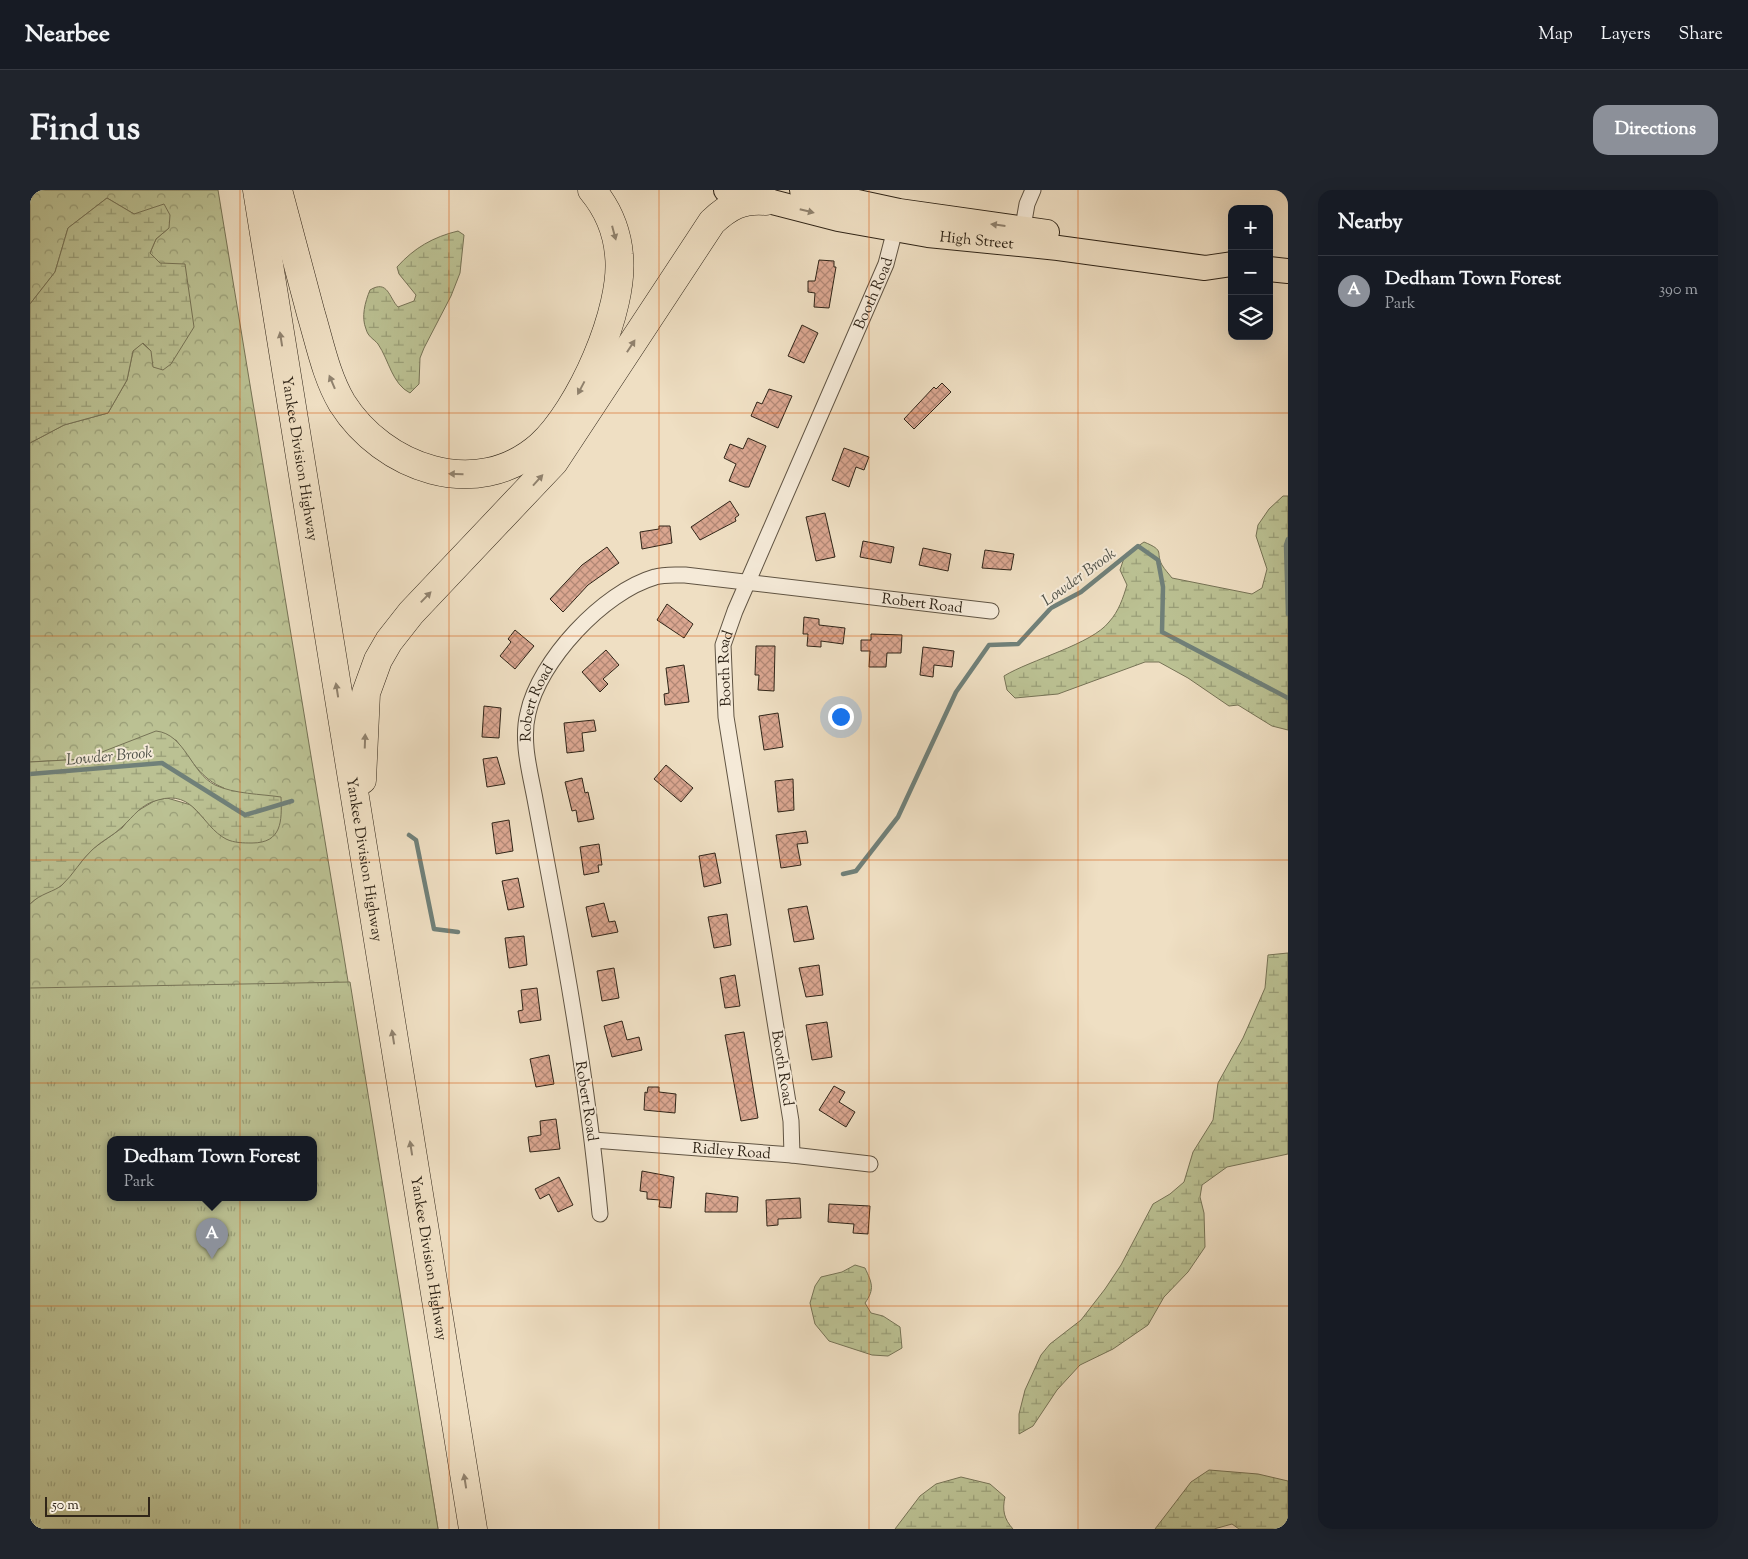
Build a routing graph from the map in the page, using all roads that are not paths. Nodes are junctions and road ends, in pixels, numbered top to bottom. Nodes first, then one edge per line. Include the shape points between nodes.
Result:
1 (257, 190) edge
2 (278, 190) edge
3 (592, 190) edge
4 (726, 190) edge
5 (802, 190) edge
6 (1033, 190) edge
7 (766, 201) junction
8 (897, 221) junction
9 (1022, 236) junction
10 (1228, 262) edge
11 (1273, 269) edge
12 (1288, 271) edge
13 (748, 582) junction
14 (991, 611) dead end
15 (359, 824) junction
16 (593, 1140) junction
17 (792, 1154) junction
18 (870, 1164) dead end
19 (600, 1214) dead end
20 (472, 1529) edge

15 -> 1 highway, Yankee Division Highway
3 -> 2 highway via 610,219 618,247 619,267 615,302 588,375 561,423 539,447 499,469 458,475 424,469 393,454 374,440 343,404 326,368
4 - 7 main road, High Street
5 - 8 main road, High Street
6 - 9 street via 1027,204
7 -> 8 main road, High Street
15 -> 7 highway via 366,693 389,641 411,613 554,462 712,222 724,210 740,202
8 - 9 main road, High Street
8 - 13 street, Booth Road via 886,264
9 - 10 main road, High Street via 1207,252
11 - 12 main road
13 - 14 street, Robert Road
13 - 16 street, Robert Road via 685,574 656,576 630,587 592,615 556,656 536,687 527,715 526,748
13 - 17 street, Booth Road via 723,645 722,674 727,726 791,1121
20 -> 15 highway, Yankee Division Highway
16 - 17 street, Ridley Road
16 - 19 street, Robert Road
17 - 18 street, Ridley Road

